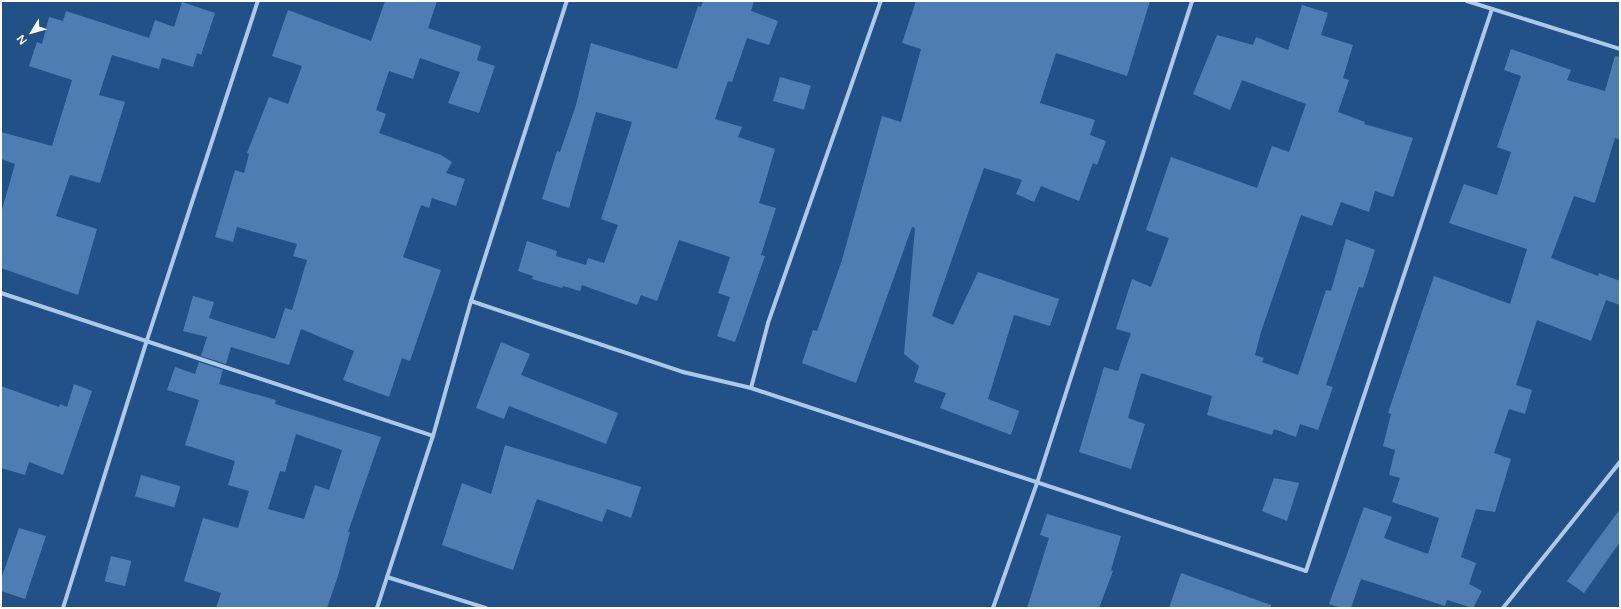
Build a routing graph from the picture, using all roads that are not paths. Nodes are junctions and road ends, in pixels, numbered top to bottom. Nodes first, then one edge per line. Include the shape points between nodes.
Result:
1 (258, 1) edge
2 (567, 1) edge
3 (881, 1) edge
4 (1192, 1) edge
5 (1467, 1) edge
6 (1492, 9) junction
7 (1620, 49) edge
8 (1, 293) edge
9 (471, 302) junction
10 (147, 340) junction
11 (751, 388) junction
12 (434, 436) junction
13 (1620, 462) edge
14 (1037, 483) junction
15 (386, 577) junction
16 (63, 608) edge
17 (377, 608) edge
18 (486, 608) edge
19 (993, 608) edge
20 (1503, 608) edge

1 - 10 street
2 - 9 street
3 - 11 street via 768,323
4 - 14 street
5 - 6 street
6 - 7 street
6 - 14 street via 1306,571
8 - 10 street
9 - 11 street via 683,372
9 - 12 street
10 - 12 street
10 - 16 street
11 - 14 street
12 - 15 street
13 - 20 street
14 - 19 street
15 - 17 street
15 - 18 street

